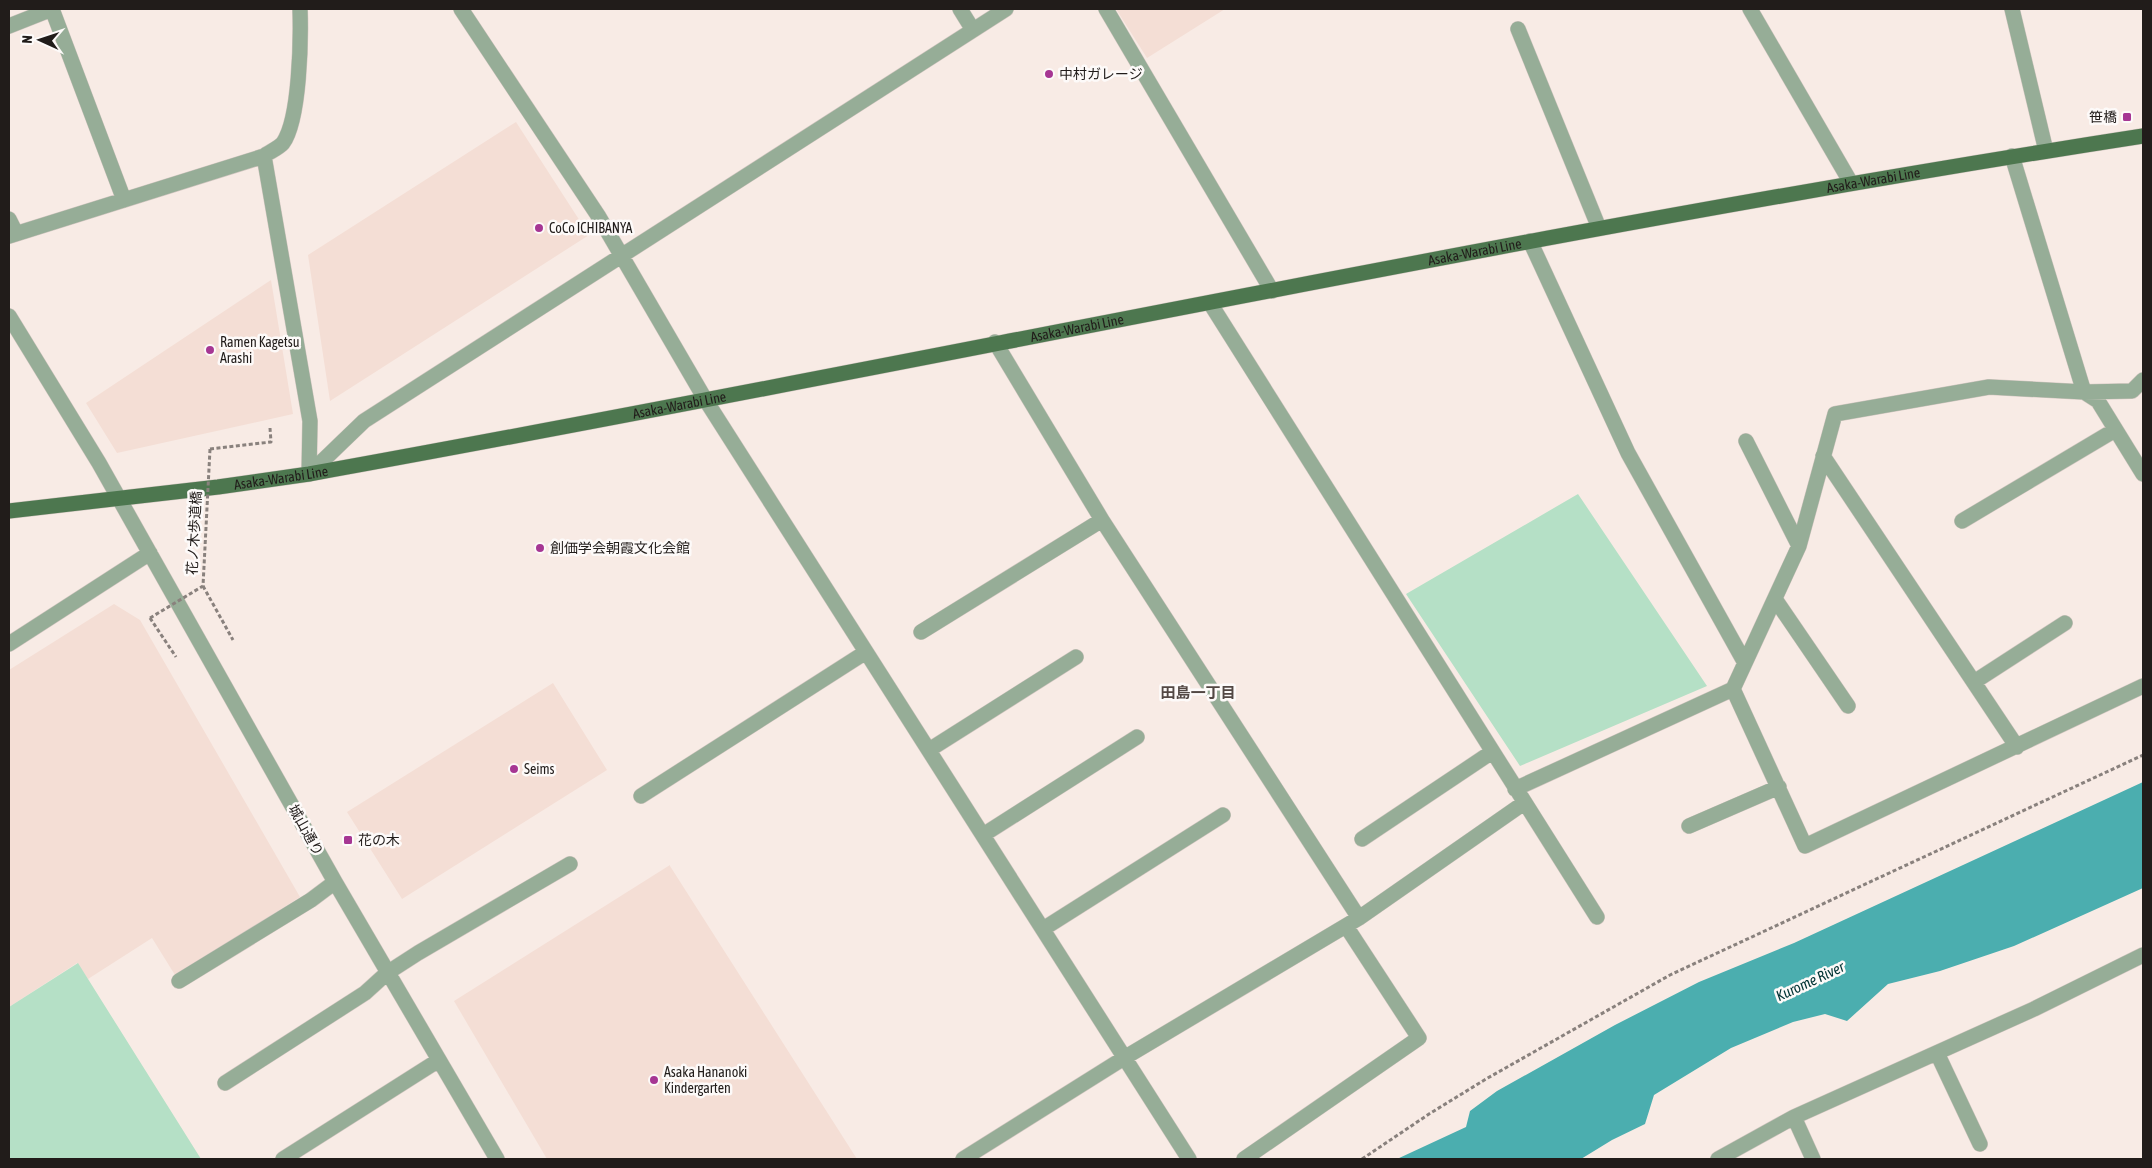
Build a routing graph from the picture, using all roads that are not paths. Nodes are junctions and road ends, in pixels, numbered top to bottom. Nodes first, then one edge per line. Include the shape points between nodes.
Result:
1 (300, 9) edge
2 (461, 9) edge
3 (960, 9) edge
4 (1006, 9) edge
5 (1106, 9) edge
6 (1750, 9) edge
7 (2012, 9) edge
8 (9, 26) edge
9 (1518, 29) dead end
10 (973, 30) junction
11 (2143, 136) edge
12 (2046, 151) junction
13 (264, 156) junction
14 (2012, 156) junction
15 (1851, 183) junction
16 (124, 200) junction
17 (9, 219) edge
18 (1599, 228) junction
19 (12, 235) edge
20 (1530, 241) junction
21 (622, 255) junction
22 (1272, 291) junction
23 (1210, 303) junction
24 (9, 316) edge
25 (995, 342) junction
26 (2143, 380) edge
27 (2084, 392) junction
28 (706, 399) junction
29 (2115, 430) junction
30 (1746, 441) dead end
31 (1823, 456) junction
32 (309, 474) junction
33 (2143, 474) edge
34 (120, 498) junction
35 (9, 511) edge
36 (1102, 520) junction
37 (1962, 521) dead end
38 (1798, 546) junction
39 (150, 554) junction
40 (1775, 599) junction
41 (2065, 623) dead end
42 (921, 632) dead end
43 (9, 644) edge
44 (866, 652) junction
45 (1076, 657) dead end
46 (1744, 663) junction
47 (1974, 682) junction
48 (2143, 686) edge
49 (1733, 689) junction
50 (1848, 706) dead end
51 (1137, 737) dead end
52 (2017, 746) junction
53 (929, 750) junction
54 (1492, 752) junction
55 (1779, 787) junction
56 (1515, 789) junction
57 (641, 796) dead end
58 (1524, 803) junction
59 (1223, 815) dead end
60 (1689, 826) dead end
61 (983, 835) junction
62 (1362, 839) dead end
63 (570, 864) dead end
64 (335, 882) junction
65 (1597, 917) dead end
66 (1353, 922) junction
67 (1043, 929) junction
68 (2143, 955) edge
69 (387, 973) junction
70 (179, 982) dead end
71 (1937, 1053) junction
72 (1124, 1058) junction
73 (439, 1060) junction
74 (225, 1083) dead end
75 (1794, 1117) junction
76 (1980, 1144) dead end
77 (283, 1159) edge
78 (497, 1159) edge
79 (963, 1159) edge
80 (1189, 1159) edge
81 (1244, 1159) edge
82 (1718, 1159) edge
83 (1813, 1159) edge

1 - 13 street via 294,119 282,144
2 - 21 street
3 - 10 street
4 - 10 street
5 - 22 street
6 - 15 street
7 - 12 street
8 - 16 street via 52,9
9 - 18 street
10 - 21 street
11 - 12 main road, Asaka-Warabi Line
12 - 14 main road, Asaka-Warabi Line
13 - 16 street
13 - 32 street via 310,421
14 - 15 main road, Asaka-Warabi Line
14 - 27 street
15 - 18 main road, Asaka-Warabi Line
16 - 19 street
17 - 19 street
18 - 20 main road, Asaka-Warabi Line
20 - 22 main road, Asaka-Warabi Line
20 - 46 street via 1628,454
21 - 28 street
21 - 32 street via 364,421
22 - 23 main road, Asaka-Warabi Line
23 - 25 main road, Asaka-Warabi Line
23 - 54 street
24 - 34 street, 城山通り
25 - 28 main road, Asaka-Warabi Line
25 - 36 street
26 - 27 street via 2132,391
27 - 29 street via 2098,401
27 - 31 street via 1989,387 1835,414
28 - 32 main road, Asaka-Warabi Line
28 - 44 street
29 - 33 street
29 - 37 street
30 - 38 street
31 - 38 street
31 - 47 street
32 - 34 main road, Asaka-Warabi Line
34 - 35 main road, Asaka-Warabi Line
34 - 39 street, 城山通り
36 - 42 street
36 - 66 street
38 - 40 street
39 - 43 street
39 - 64 street, 城山通り
40 - 46 street
40 - 50 street
41 - 47 street
44 - 53 street
44 - 57 street
45 - 53 street
46 - 49 street
47 - 52 street
48 - 52 street
49 - 55 street
49 - 56 street
51 - 61 street
52 - 55 street via 1805,846
53 - 61 street
54 - 56 street
54 - 62 street
55 - 60 street
56 - 58 street
58 - 65 street
58 - 66 street
59 - 67 street
61 - 67 street
63 - 69 street
64 - 69 street, 城山通り
64 - 70 street
66 - 72 street
66 - 81 street via 1419,1038
67 - 72 street
68 - 71 street
69 - 73 street, 城山通り
69 - 74 street via 365,993
71 - 75 street
71 - 76 street
72 - 79 street
72 - 80 street
73 - 77 street
73 - 78 street, 城山通り
75 - 82 street
75 - 83 street

